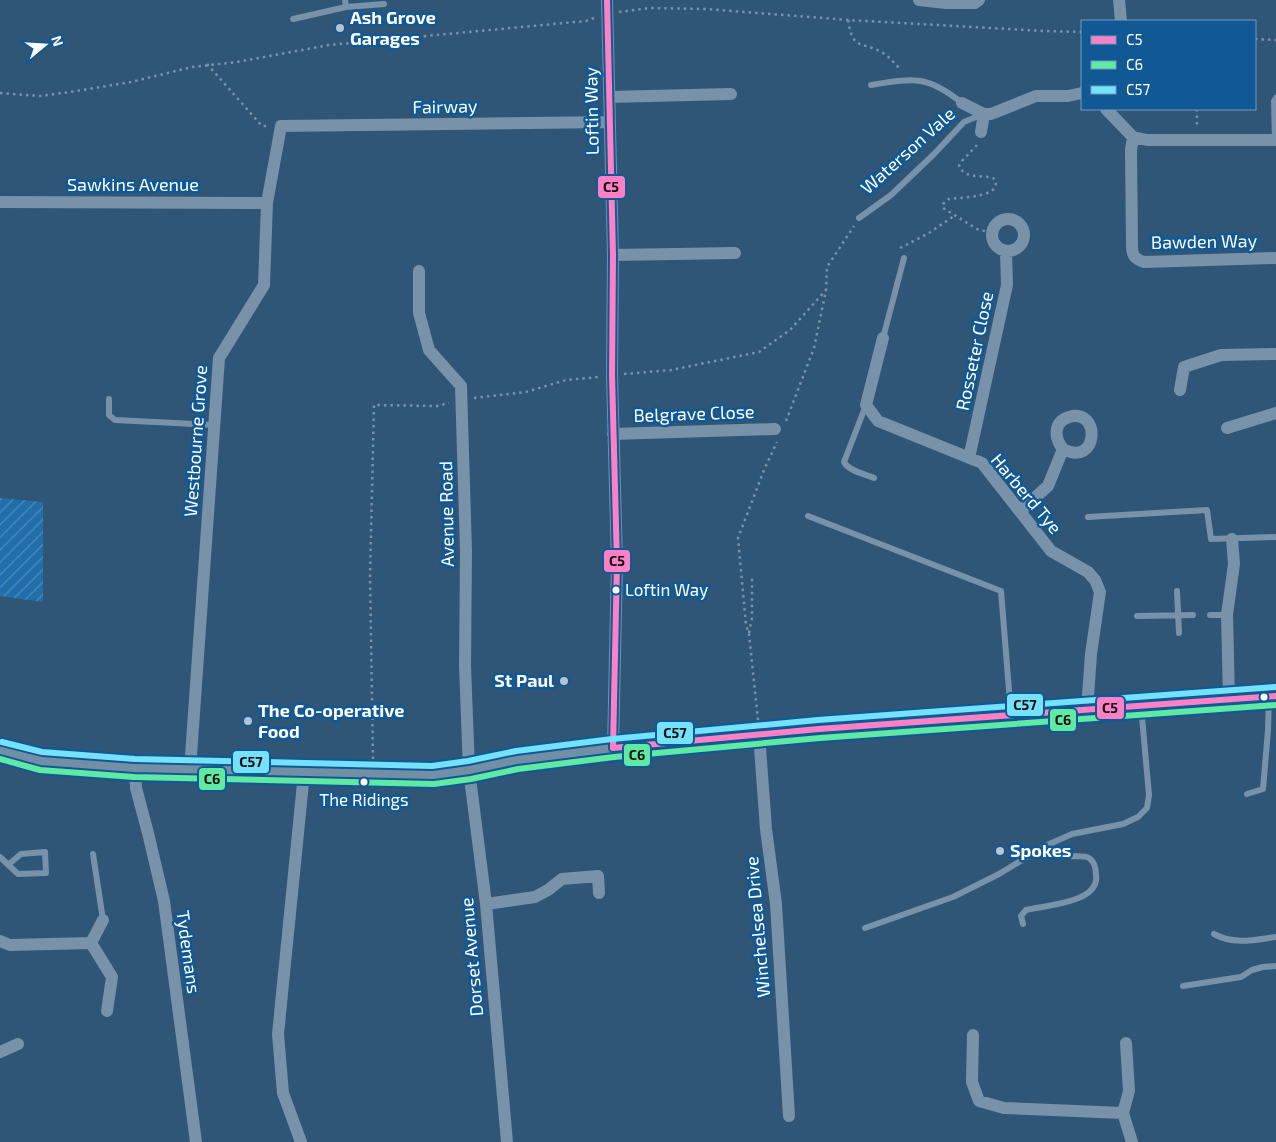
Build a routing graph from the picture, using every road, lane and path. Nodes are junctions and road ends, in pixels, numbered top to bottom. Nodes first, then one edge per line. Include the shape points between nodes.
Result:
1 (345, 0) edge
2 (919, 0) edge
3 (979, 0) edge
4 (1120, 0) edge
5 (384, 4) dead end
6 (607, 6) edge
7 (346, 8) junction
8 (293, 19) dead end
9 (848, 20) junction
10 (1121, 20) edge
11 (1081, 32) edge
12 (1256, 39) edge
13 (1276, 40) edge
14 (207, 64) junction
15 (908, 69) dead end
16 (871, 85) dead end
17 (0, 93) edge
18 (1081, 93) edge
19 (731, 94) dead end
20 (609, 96) junction
21 (1276, 98) edge
22 (962, 103) joint
23 (1107, 110) edge
24 (1197, 110) edge
25 (984, 114) junction
26 (610, 122) junction
27 (281, 126) junction
28 (981, 137) joint
29 (1134, 137) junction
30 (1197, 140) junction
31 (1275, 140) edge
32 (0, 202) edge
33 (267, 203) junction
34 (954, 216) junction
35 (859, 218) joint
36 (992, 233) junction
37 (1006, 252) junction
38 (735, 253) dead end
39 (613, 255) junction
40 (904, 258) joint
41 (1276, 258) edge
42 (419, 271) dead end
43 (826, 290) junction
44 (883, 338) joint
45 (1276, 354) edge
46 (612, 375) junction
47 (1180, 390) dead end
48 (109, 399) dead end
49 (461, 399) junction
50 (866, 405) junction
51 (1276, 413) edge
52 (214, 425) junction
53 (1227, 428) dead end
54 (780, 430) junction
55 (613, 434) junction
56 (1063, 449) dead end
57 (970, 458) junction
58 (874, 478) dead end
59 (1020, 511) junction
60 (808, 516) dead end
61 (1088, 517) dead end
62 (1276, 537) edge
63 (1232, 539) junction
64 (752, 578) dead end
65 (1176, 591) dead end
66 (1179, 615) junction
67 (1193, 615) dead end
68 (1210, 615) dead end
69 (1227, 615) junction
70 (1137, 616) dead end
71 (1179, 633) dead end
72 (749, 634) junction
73 (1272, 696) edge
74 (1229, 699) junction
75 (1141, 705) junction
76 (1087, 710) junction
77 (1011, 716) junction
78 (759, 734) junction
79 (613, 748) junction
80 (0, 750) edge
81 (135, 768) junction
82 (190, 770) junction
83 (469, 770) junction
84 (304, 772) junction
85 (373, 774) junction
86 (1247, 794) dead end
87 (1045, 846) junction
88 (93, 854) dead end
89 (0, 857) edge
90 (9, 864) junction
91 (599, 894) dead end
92 (486, 904) junction
93 (103, 920) joint
94 (1023, 924) dead end
95 (865, 928) dead end
96 (1214, 934) dead end
97 (1276, 937) edge
98 (0, 941) edge
99 (91, 943) junction
100 (1276, 966) edge
101 (1183, 986) dead end
102 (106, 1011) dead end
103 (973, 1035) dead end
104 (1126, 1043) dead end
105 (18, 1044) dead end
106 (0, 1052) edge
107 (1123, 1113) junction
108 (789, 1116) dead end
109 (196, 1142) edge
110 (301, 1142) edge
111 (507, 1142) edge
112 (1132, 1142) edge

1 - 7 lane
2 - 3 street via 976,3
4 - 10 street
5 - 7 lane
6 - 9 path via 706,9
6 - 14 path via 586,21 328,45 237,62
6 - 20 street, Loftin Way
7 - 8 lane
9 - 11 path
9 - 15 path via 856,43 886,55 900,69
12 - 13 path
14 - 17 path via 70,92 40,96
14 - 27 path via 262,126
16 - 22 lane, Waterson Vale via 904,79 927,82 938,85
18 - 25 street, Waterson Vale via 1036,96
19 - 20 street
20 - 26 street, Loftin Way
21 - 31 lane
22 - 25 street, Waterson Vale
23 - 29 street
24 - 30 path
25 - 28 street, Waterson Vale
25 - 35 lane, Waterson Vale via 964,122 891,195
26 - 27 street, Fairway
26 - 39 street, Loftin Way
27 - 33 street, Westbourne Grove
28 - 34 path via 960,166 965,174 992,178 995,186 993,190 966,198 949,198 943,208
29 - 30 street
29 - 41 street, Bawden Way via 1131,150 1132,254 1136,259 1144,262
30 - 31 street
32 - 33 street, Sawkins Avenue
33 - 52 street, Westbourne Grove via 264,285 219,358
34 - 36 path
34 - 40 path via 900,248
35 - 43 path via 827,267
36 - 37 street via 995,245
36 - 37 street via 998,222 1004,219 1022,225 1023,244
37 - 57 street, Rosseter Close via 1007,285
38 - 39 street
39 - 46 street, Loftin Way
40 - 44 lane
42 - 49 street, Avenue Road via 419,313 429,350 461,386
43 - 46 path via 790,330 759,352 670,370
43 - 54 path via 814,348
44 - 50 street
45 - 47 street via 1221,355 1184,367
46 - 49 path via 566,380 526,392
46 - 55 street, Loftin Way
48 - 52 lane via 109,415 115,420
49 - 83 street, Avenue Road
49 - 85 path via 437,406 374,405 370,576
50 - 57 street, Harberd Tye via 878,421
50 - 58 lane via 844,462 845,466
51 - 53 street
52 - 82 street, Westbourne Grove
54 - 55 street, Belgrave Close
54 - 72 path via 738,538
55 - 79 street, Loftin Way via 616,563
56 - 59 street via 1048,486
57 - 59 street, Harberd Tye via 982,463
59 - 76 street, Harberd Tye via 1051,551 1096,580 1100,592 1090,654
60 - 77 lane via 1001,591
61 - 63 lane via 1207,510 1211,539
62 - 63 lane
63 - 69 street via 1234,564
64 - 72 path
65 - 66 lane
66 - 67 lane
66 - 70 lane
66 - 71 lane
68 - 69 lane
69 - 74 street
72 - 78 path
73 - 74 main road
73 - 86 lane via 1263,789
74 - 75 main road
75 - 76 main road
75 - 87 lane via 1149,795 1147,808 1123,824 1072,834
76 - 77 main road
77 - 78 main road
78 - 79 main road
78 - 108 street, Winchelsea Drive via 778,932
79 - 83 main road via 517,760
80 - 81 main road via 41,760
81 - 82 main road
81 - 109 street, Tydemans via 136,788 164,901
82 - 84 main road
83 - 85 main road via 433,775
83 - 92 street, Dorset Avenue
84 - 85 main road
84 - 110 street via 278,1034 283,1093
87 - 94 lane via 1059,854 1086,856 1092,860 1097,879 1095,888 1083,898 1026,910 1021,916
87 - 95 lane via 953,897
88 - 93 lane
89 - 90 lane
90 - 90 lane via 18,874 46,873 45,852 21,854
91 - 92 street via 598,876 562,878 535,897
92 - 111 street, Dorset Avenue
93 - 99 street
96 - 97 lane via 1236,941
98 - 99 street via 10,945
99 - 102 street via 112,977
100 - 101 lane via 1252,970 1241,977
103 - 107 street via 972,1082 979,1101 1004,1108
104 - 107 street via 1129,1091
105 - 106 street
107 - 112 street

